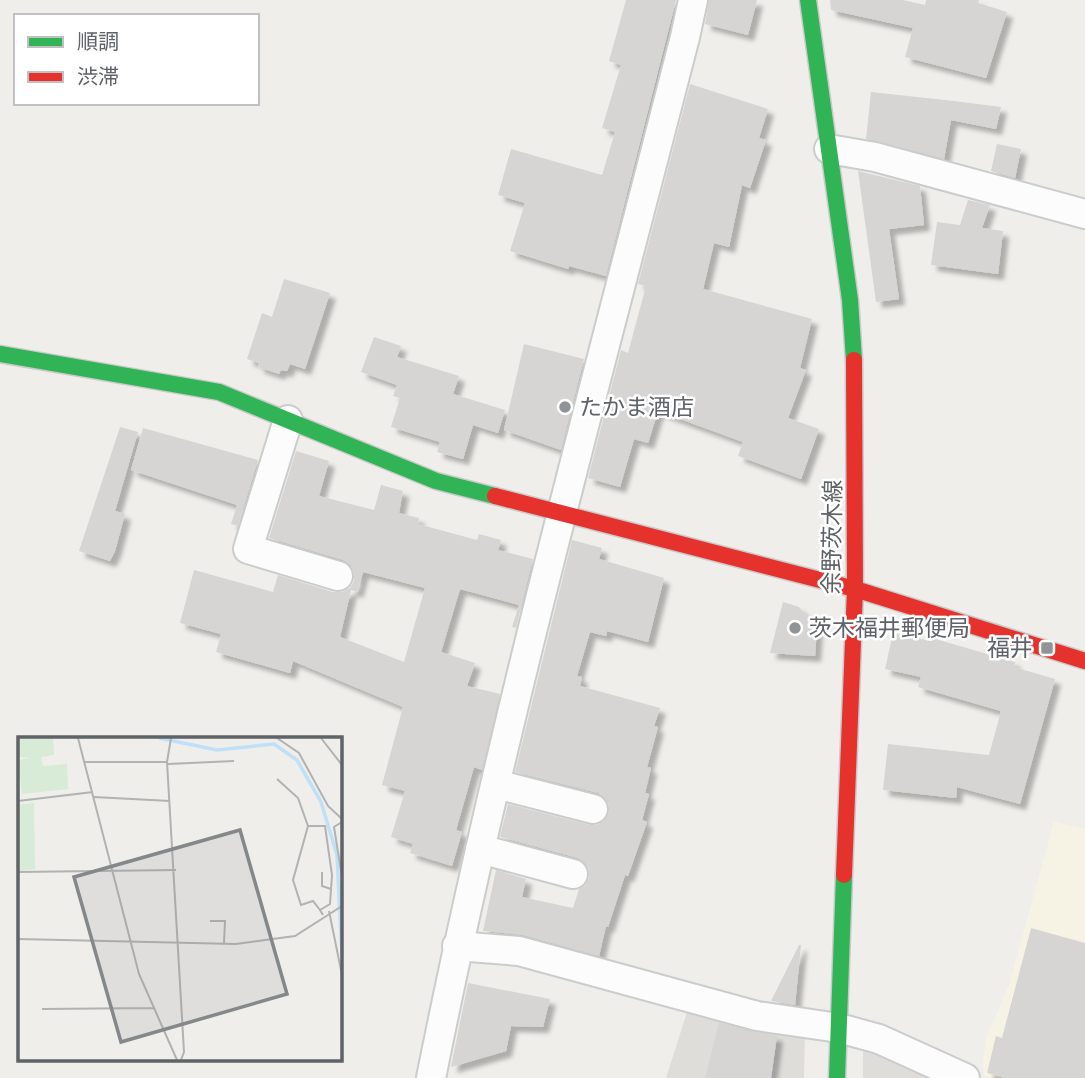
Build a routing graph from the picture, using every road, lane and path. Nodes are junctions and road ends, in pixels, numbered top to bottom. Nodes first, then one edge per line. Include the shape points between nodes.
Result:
1 (693, 0) edge
2 (808, 0) edge
3 (829, 149) junction
4 (1085, 214) edge
5 (0, 354) edge
6 (288, 420) junction
7 (561, 515) junction
8 (338, 576) dead end
9 (855, 589) junction
10 (1085, 661) edge
11 (496, 784) junction
12 (593, 809) dead end
13 (480, 849) junction
14 (573, 874) dead end
15 (457, 946) junction
16 (839, 1028) junction
17 (431, 1078) edge
18 (837, 1078) edge
19 (965, 1078) edge

1 - 7 street
2 - 3 street, 余野茨木線
3 - 4 street via 875,157
3 - 9 street, 余野茨木線 via 856,382
5 - 6 street via 219,392
6 - 7 street via 436,481
6 - 8 street via 248,549
7 - 9 street
7 - 11 street
9 - 10 street
9 - 16 street, 余野茨木線
11 - 12 street
11 - 13 street
13 - 14 street
13 - 15 street
15 - 16 street via 519,951 757,1016
15 - 17 street
16 - 18 street, 余野茨木線
16 - 19 street via 879,1039

